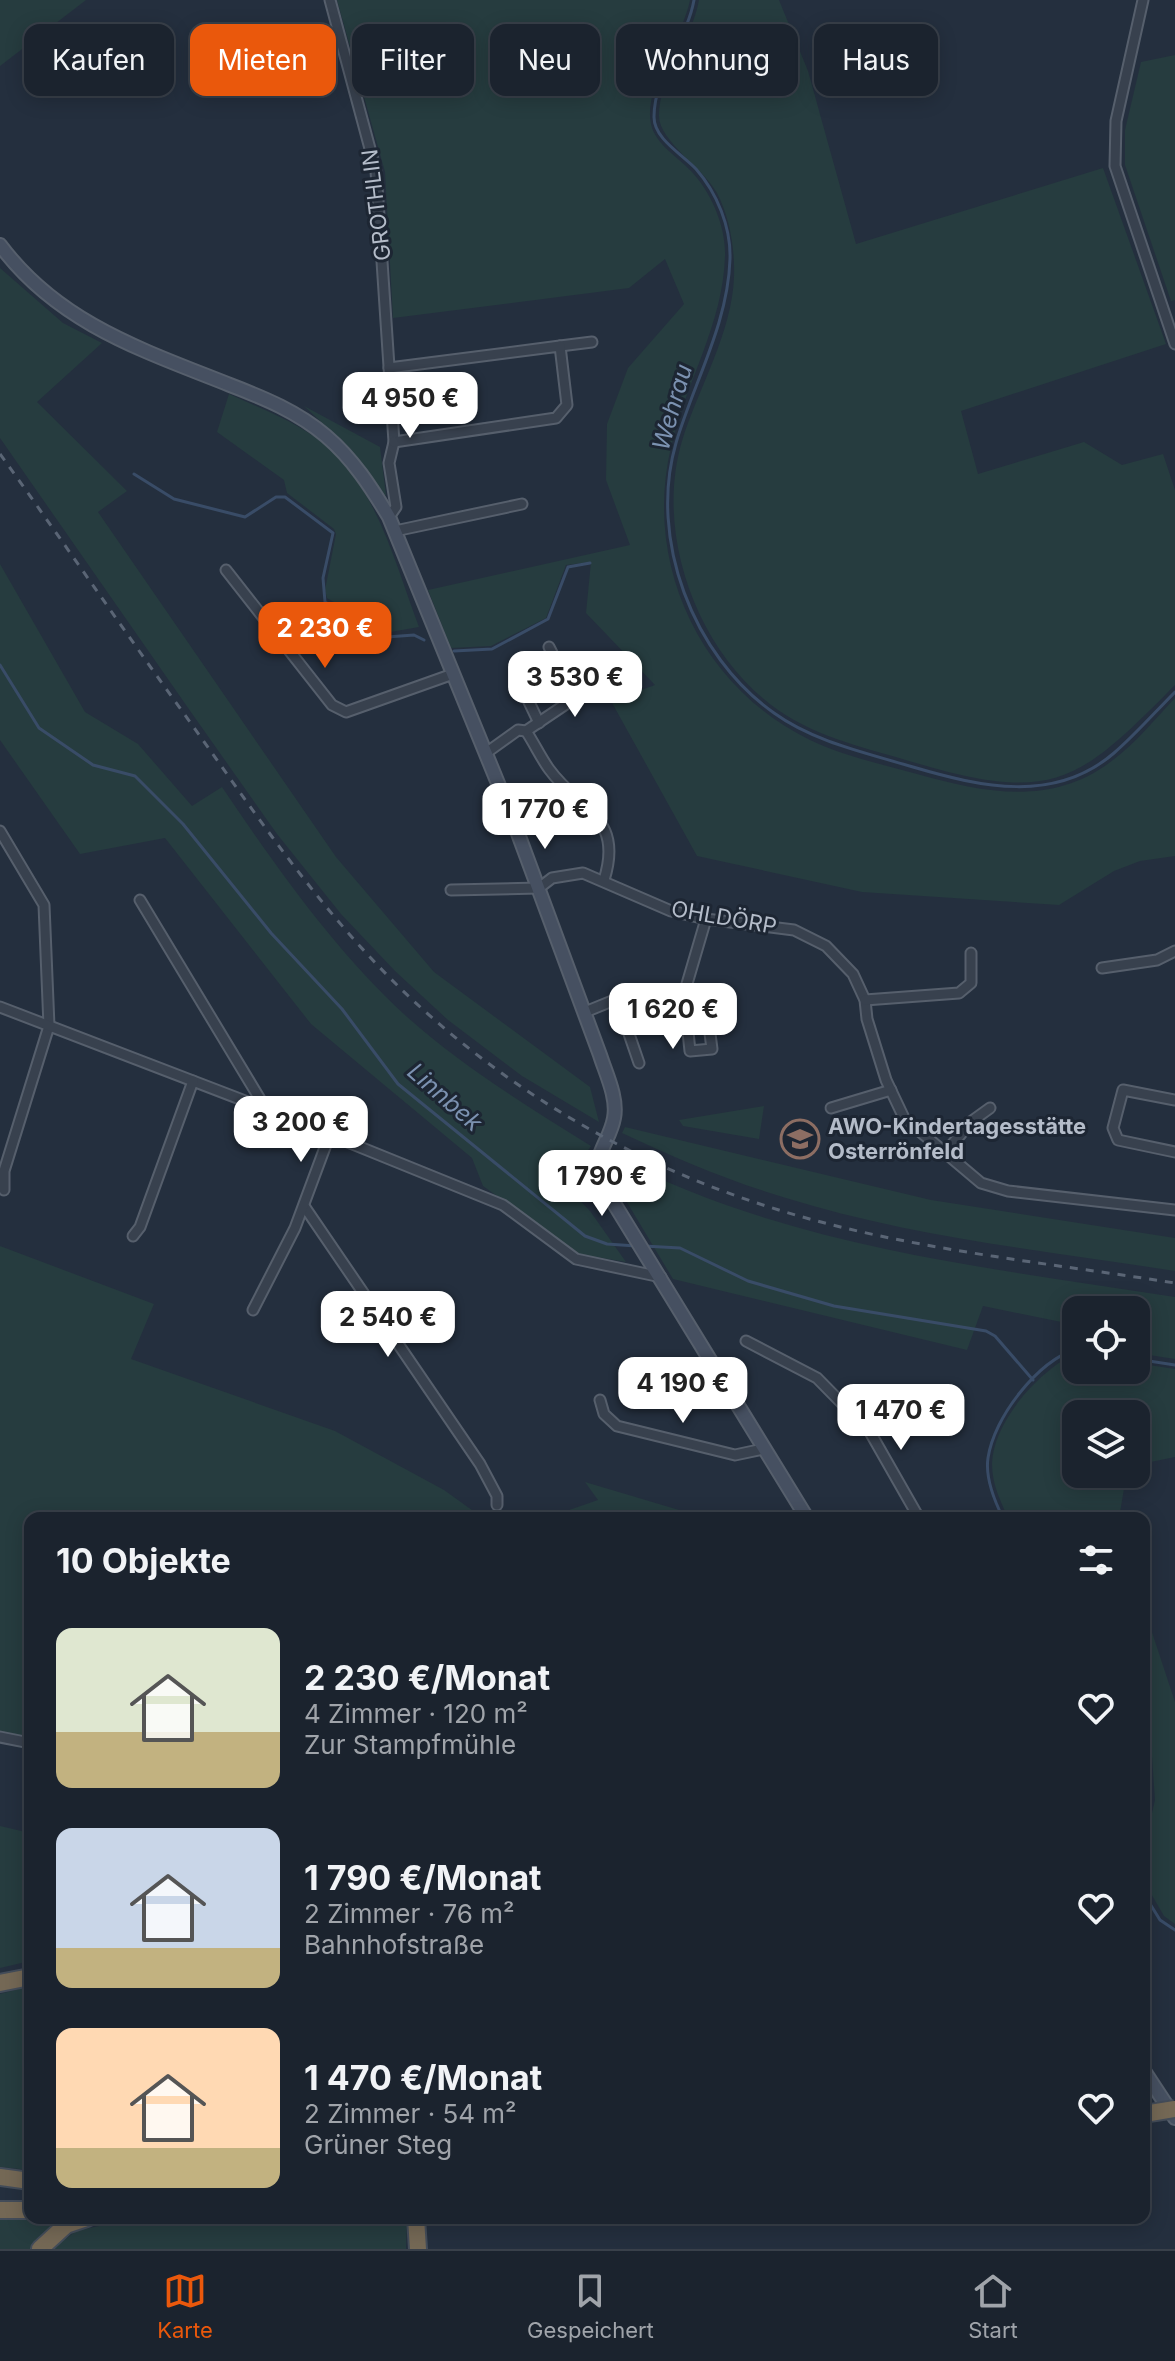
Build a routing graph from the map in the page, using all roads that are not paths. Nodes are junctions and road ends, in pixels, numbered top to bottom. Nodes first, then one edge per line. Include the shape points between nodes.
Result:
1 (330, 0) edge
2 (1143, 0) edge
3 (0, 245) edge
4 (592, 342) dead end
5 (1175, 344) edge
6 (560, 346) junction
7 (389, 368) junction
8 (394, 442) junction
9 (522, 504) dead end
10 (389, 517) junction
11 (397, 536) junction
12 (226, 570) dead end
13 (549, 647) dead end
14 (453, 674) junction
15 (519, 681) dead end
16 (539, 723) junction
17 (526, 731) junction
18 (486, 753) junction
19 (0, 831) edge
20 (604, 880) junction
21 (539, 888) junction
22 (451, 890) dead end
23 (140, 900) dead end
24 (706, 919) junction
25 (1175, 951) edge
26 (971, 953) dead end
27 (1102, 968) dead end
28 (865, 1000) junction
29 (0, 1007) edge
30 (585, 1012) junction
31 (685, 1021) dead end
32 (49, 1026) junction
33 (639, 1063) dead end
34 (193, 1081) junction
35 (891, 1090) junction
36 (1175, 1100) edge
37 (831, 1108) dead end
38 (990, 1108) dead end
39 (266, 1109) junction
40 (330, 1134) junction
41 (1175, 1152) edge
42 (944, 1154) junction
43 (4, 1190) dead end
44 (304, 1206) junction
45 (1175, 1210) edge
46 (133, 1236) dead end
47 (661, 1277) junction
48 (253, 1310) dead end
49 (746, 1341) dead end
50 (925, 1397) dead end
51 (600, 1400) dead end
52 (870, 1432) junction
53 (763, 1449) junction
54 (497, 1501) dead end
55 (803, 1512) edge
56 (916, 1512) edge
57 (0, 1737) edge
58 (24, 1742) edge
59 (24, 1978) edge
60 (0, 1983) edge
61 (1150, 2080) edge
62 (1175, 2109) edge
63 (1150, 2113) edge
64 (1175, 2118) edge
65 (0, 2177) edge
66 (24, 2180) edge
67 (24, 2188) edge
68 (0, 2189) edge
69 (0, 2210) edge
70 (24, 2210) edge
71 (69, 2224) edge
72 (416, 2224) edge
73 (40, 2249) edge
74 (418, 2249) edge

1 - 7 street, GROTHLIN via 376,171
2 - 5 street via 1113,144 1121,190
3 - 10 main road via 45,295 92,328 309,422 353,463
4 - 6 street
6 - 7 street
6 - 8 street via 567,405 556,418
7 - 8 street, GROTHLIN
8 - 10 street, GROTHLIN via 389,463 396,507
9 - 11 street
10 - 11 main road
11 - 14 main road
12 - 14 street via 332,705 346,712
13 - 16 street via 575,698
14 - 18 main road
15 - 16 street
16 - 17 street
17 - 18 street via 518,730
17 - 20 street via 548,769 604,825 612,847
18 - 21 main road
19 - 32 street via 44,905
20 - 21 street, OHLDÖRP via 583,873 552,878
20 - 24 street, OHLDÖRP via 671,911
21 - 22 street, OHLDÖRP
21 - 30 main road
23 - 39 street
24 - 28 street, OHLDÖRP via 785,928 826,946 853,974
24 - 31 street via 684,994
25 - 27 street via 1157,960
26 - 28 street via 971,983 959,993
28 - 35 street, OHLDÖRP
29 - 32 street
30 - 33 street via 617,999
30 - 47 main road via 615,1106 598,1155 599,1179
32 - 34 street
32 - 43 street via 4,1171
34 - 39 street
34 - 46 street
35 - 37 street
35 - 42 street, OHLDÖRP via 904,1118
36 - 41 street via 1123,1090 1113,1128 1118,1140
38 - 42 street
39 - 40 street
40 - 44 street
40 - 47 street via 503,1205 576,1259
42 - 45 street, OHLDÖRP via 981,1183 1008,1191
44 - 48 street
44 - 54 street via 480,1464
47 - 53 main road
49 - 52 street via 817,1378
50 - 52 street via 884,1418
51 - 53 street via 604,1414 617,1426 735,1455
52 - 56 street
53 - 55 main road
57 - 58 street
59 - 60 highway
61 - 64 main road
62 - 63 highway, bridge
65 - 66 highway
67 - 68 highway
69 - 70 highway
71 - 73 highway
72 - 74 highway

